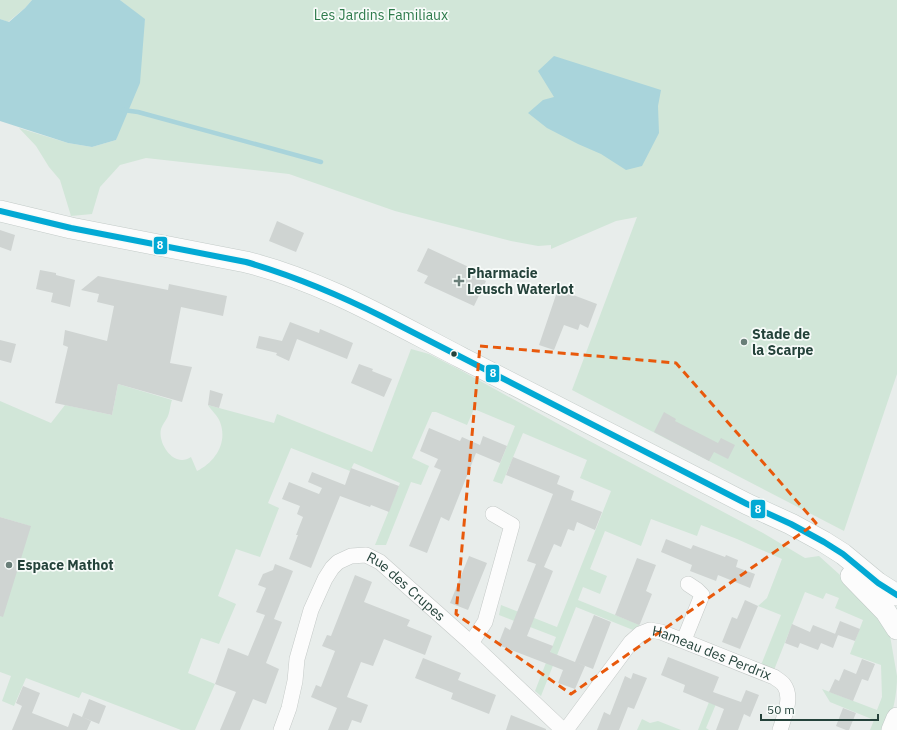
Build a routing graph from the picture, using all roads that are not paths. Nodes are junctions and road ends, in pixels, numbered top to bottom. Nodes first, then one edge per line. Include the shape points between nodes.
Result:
1 (0, 211) edge
2 (747, 504) junction
3 (493, 514) dead end
4 (688, 584) dead end
5 (897, 594) edge
6 (897, 629) edge
7 (684, 640) junction
8 (471, 643) junction
9 (897, 718) edge
10 (280, 730) edge
11 (564, 730) edge
12 (780, 730) edge
13 (892, 730) edge

1 - 2 main road via 71,228 246,262 314,283
2 - 5 main road via 824,542 878,583
2 - 6 main road via 829,556 875,600
3 - 8 street via 512,526 485,622
4 - 7 street via 702,595
7 - 11 street, Hameau des Perdrix via 650,630 640,634 608,671
7 - 12 street, Hameau des Perdrix via 774,677 784,686 788,702
8 - 10 street, Rue des Crupes via 380,562 366,555 351,556 332,568 311,610 297,660 295,681
8 - 11 street, Rue des Crupes
9 - 13 main road

